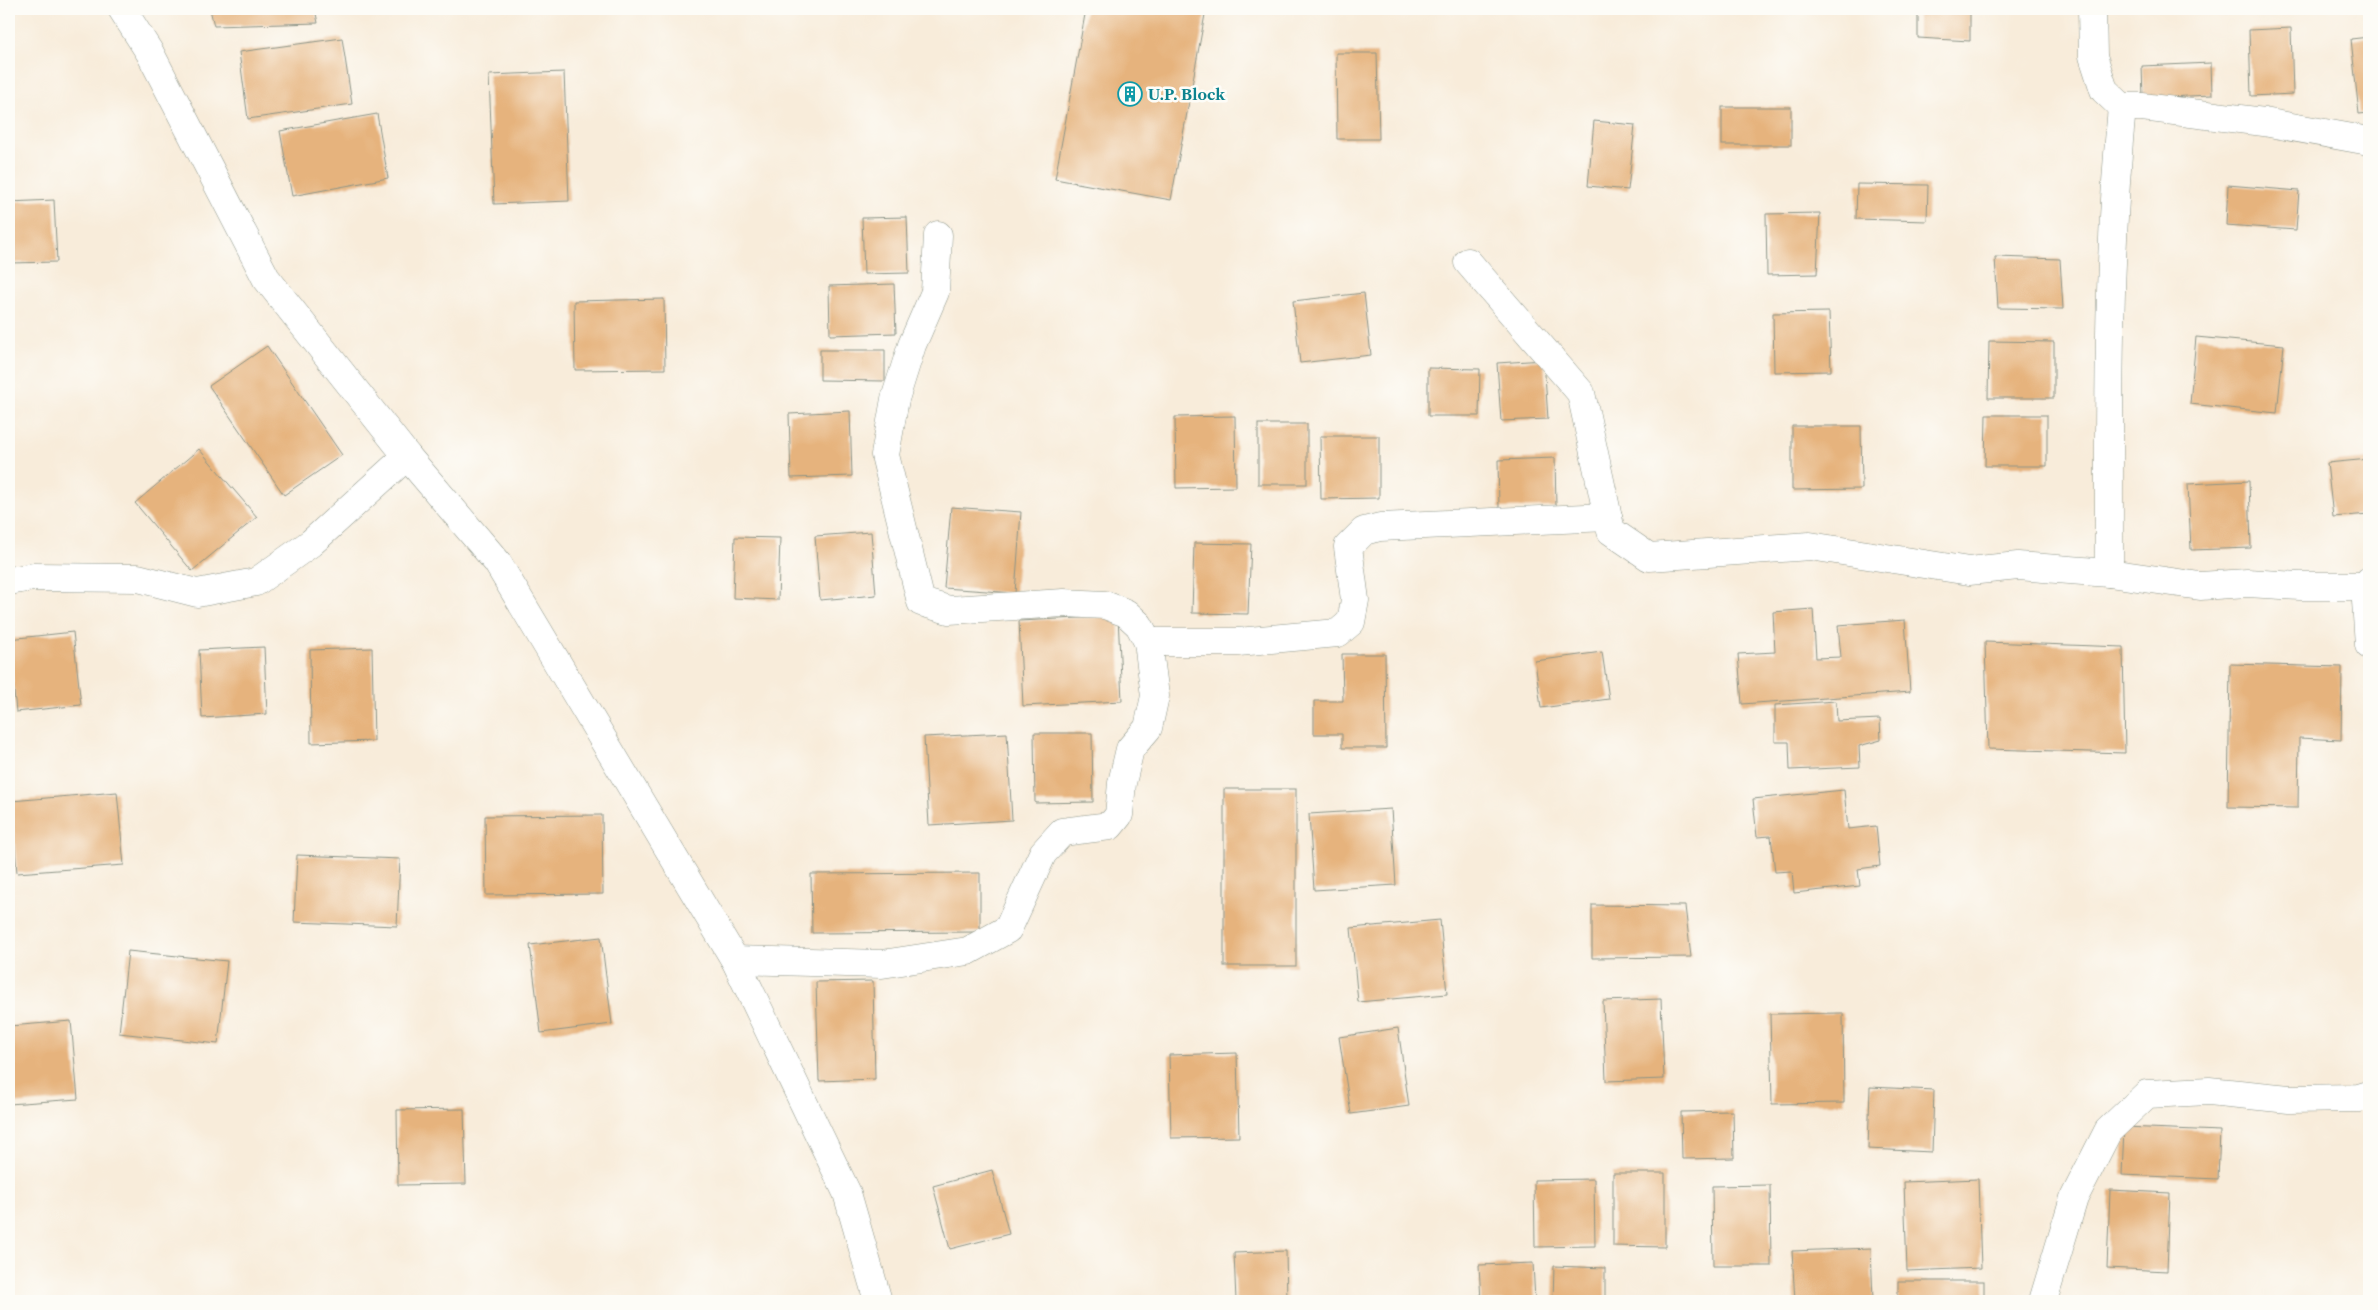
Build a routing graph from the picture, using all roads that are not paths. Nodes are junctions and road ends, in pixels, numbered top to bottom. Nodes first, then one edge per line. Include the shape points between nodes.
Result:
1 (122, 9) edge
2 (2092, 9) edge
3 (2122, 107) junction
4 (2369, 141) edge
5 (938, 234) dead end
6 (1468, 262) dead end
7 (407, 456) junction
8 (1608, 517) junction
9 (2109, 574) junction
10 (9, 581) edge
11 (2367, 584) edge
12 (1148, 642) junction
13 (2369, 645) edge
14 (735, 960) junction
15 (2369, 1095) edge
16 (878, 1301) edge
17 (2043, 1301) edge

1 - 7 street via 150,53 266,278
2 - 3 street via 2093,56 2104,90
3 - 4 street via 2264,122
3 - 9 street via 2114,195
5 - 12 street via 935,292 912,345 884,455 921,602 949,610 1064,603 1105,606 1126,612 1139,625
6 - 8 street via 1581,393
7 - 10 street via 311,543 256,582 197,593 138,578 33,577
7 - 14 street via 498,562
8 - 9 street via 1611,531 1649,557 1810,546 1969,571 2018,566
8 - 12 street via 1421,524 1364,531 1348,547 1355,600 1351,622 1338,633 1238,642
9 - 11 street via 2200,586
11 - 13 street
12 - 14 street via 1155,696 1148,728 1130,749 1119,815 1110,826 1062,832 1043,854 1008,930 968,951 882,964
14 - 16 street via 847,1193
15 - 17 street via 2289,1099 2209,1092 2147,1094 2108,1131 2078,1190

